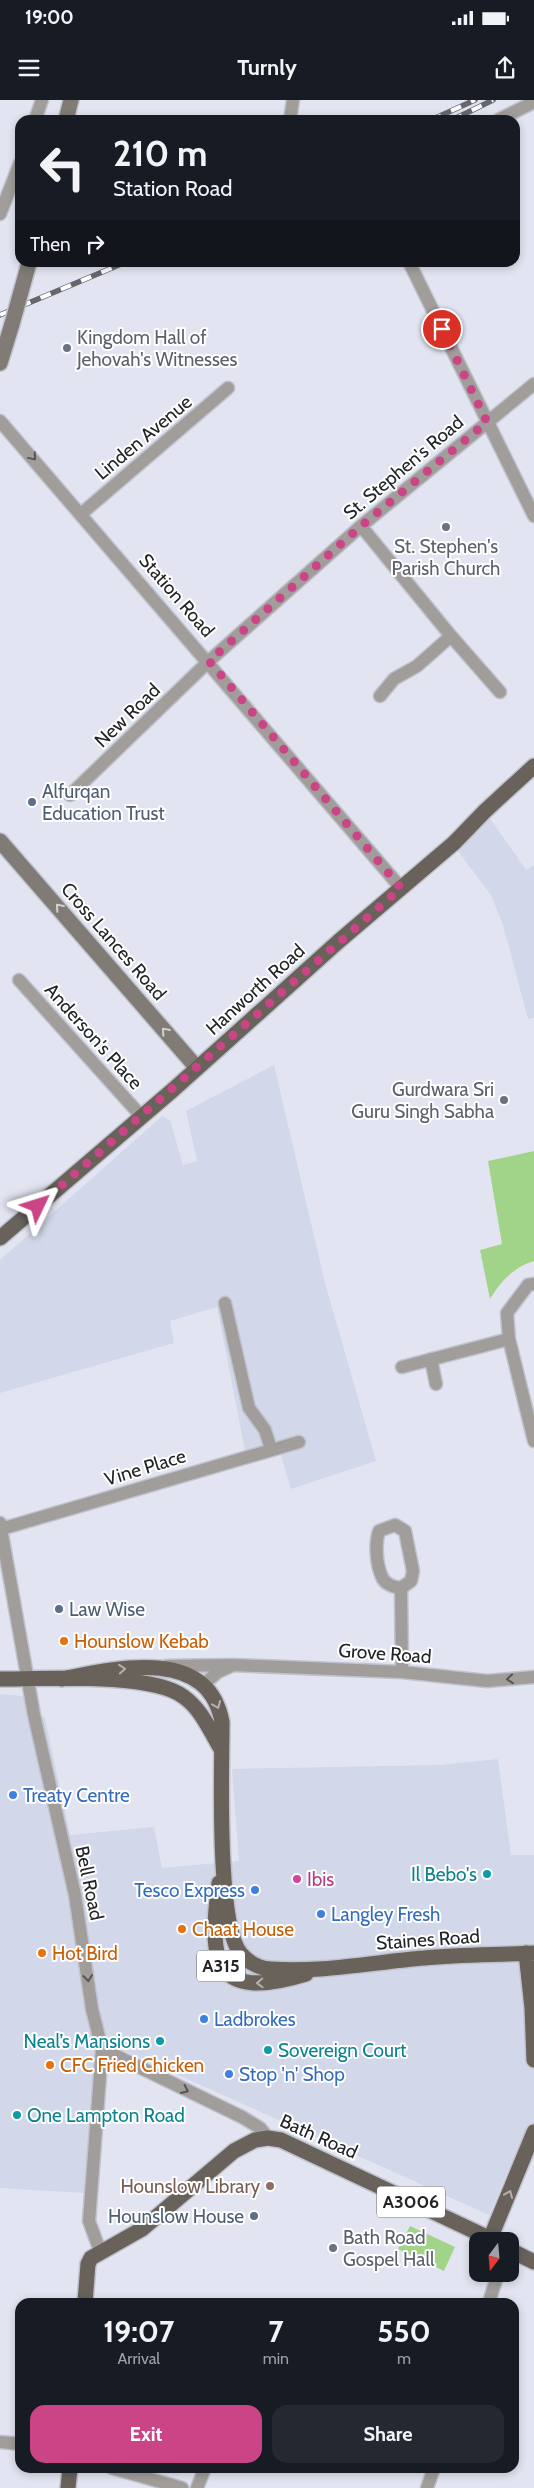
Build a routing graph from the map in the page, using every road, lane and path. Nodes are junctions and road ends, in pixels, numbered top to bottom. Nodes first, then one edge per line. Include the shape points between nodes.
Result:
1 (42, 100) edge
2 (71, 100) edge
3 (293, 100) edge
4 (534, 102) edge
5 (37, 115) edge
6 (67, 115) edge
7 (291, 115) edge
8 (508, 115) edge
9 (15, 176) edge
10 (0, 214) edge
11 (28, 267) edge
12 (411, 267) edge
13 (0, 363) edge
14 (534, 384) edge
15 (228, 388) dead end
16 (0, 420) edge
17 (487, 422) junction
18 (81, 514) junction
19 (534, 516) edge
20 (361, 526) junction
21 (451, 636) junction
22 (209, 661) junction
23 (500, 692) dead end
24 (380, 696) dead end
25 (534, 766) edge
26 (70, 796) dead end
27 (0, 842) edge
28 (401, 888) junction
29 (18, 980) dead end
30 (197, 1068) junction
31 (141, 1116) junction
32 (0, 1238) edge
33 (534, 1284) edge
34 (225, 1303) dead end
35 (510, 1339) junction
36 (431, 1359) junction
37 (402, 1366) dead end
38 (436, 1384) dead end
39 (534, 1439) edge
40 (299, 1442) dead end
41 (271, 1449) junction
42 (1, 1526) edge
43 (401, 1588) junction
44 (233, 1665) junction
45 (149, 1667) junction
46 (402, 1672) junction
47 (534, 1677) edge
48 (62, 1678) junction
49 (0, 1679) edge
50 (28, 1679) junction
51 (204, 1684) junction
52 (222, 1751) junction
53 (222, 1856) junction
54 (530, 1953) edge
55 (324, 1968) junction
56 (102, 2049) junction
57 (534, 2060) edge
58 (534, 2132) edge
59 (268, 2138) junction
60 (475, 2232) edge
61 (495, 2232) edge
62 (100, 2251) junction
63 (519, 2254) edge
64 (534, 2262) edge
65 (495, 2282) edge
66 (85, 2298) edge
67 (490, 2298) edge
68 (0, 2442) edge
69 (15, 2444) edge
70 (70, 2473) edge
71 (130, 2473) edge
72 (203, 2473) edge
73 (432, 2473) edge
74 (68, 2488) edge
75 (182, 2488) edge
76 (197, 2488) edge
77 (427, 2488) edge

1 - 5 street
2 - 6 street
3 - 7 street
4 - 8 street
9 - 10 street
11 - 13 street, bridge
12 - 17 street
14 - 17 street, St. Stephen's Road
15 - 18 street, Linden Avenue
16 -> 18 street, Station Road
17 - 19 street
17 - 20 street, St. Stephen's Road
18 - 22 street, Station Road
20 - 21 street
20 - 22 street, St. Stephen's Road
21 - 23 street
21 - 24 street via 418,666 394,679
22 - 26 street, New Road
22 - 28 street, Station Road
25 - 28 main road, Hanworth Road via 454,843
30 -> 27 street, Cross Lances Road
28 - 30 main road, Hanworth Road
29 - 31 street, Anderson's Place
30 - 31 main road, Hanworth Road
31 - 32 main road, Hanworth Road
33 - 35 street via 528,1285 507,1314
34 - 41 street via 249,1408 265,1430
35 - 36 street
35 - 39 street
36 - 37 street
36 - 38 street
40 - 41 street, Vine Place
41 - 42 street, Vine Place
42 - 50 street, Bell Road
43 - 43 street via 411,1581 413,1571 405,1531 395,1525 379,1531 376,1540 382,1578 390,1586
43 - 46 street
44 - 45 street, Grove Road
44 - 46 street, Grove Road
44 - 51 street
48 -> 45 main road, Staines Road / A315 via 102,1670
45 - 51 main road, Staines Road / A315 via 183,1672
47 -> 46 street, Grove Road via 487,1681
48 - 50 main road, Staines Road / A315
48 - 52 main road, Staines Road / A315 via 161,1685 183,1696 200,1712
49 - 50 main road, A315
50 -> 56 street, Bell Road via 75,1896 92,2009
51 -> 52 main road, Staines Road / A315 via 218,1704
52 - 53 main road, Staines Road / A315
53 - 55 main road, Staines Road / A315 via 232,1936 241,1954 269,1969
55 -> 53 main road, Staines Road / A315 via 280,1981 250,1984 237,1980 222,1967 215,1950 214,1924
54 - 55 main road, Staines Road / A315 via 427,1957
54 - 57 main road
56 -> 59 street, Bath Road via 242,2117 260,2128
56 - 62 street, Bell Road via 90,2221
61 -> 58 main road, A3006
59 - 60 main road, Bath Road / A3006 via 280,2140
59 - 62 main road via 255,2140 234,2151 142,2229
62 - 66 main road via 88,2264
63 - 64 main road
65 - 67 street
68 - 69 street
70 - 74 main road
71 - 75 street
72 - 76 street
73 - 77 street

